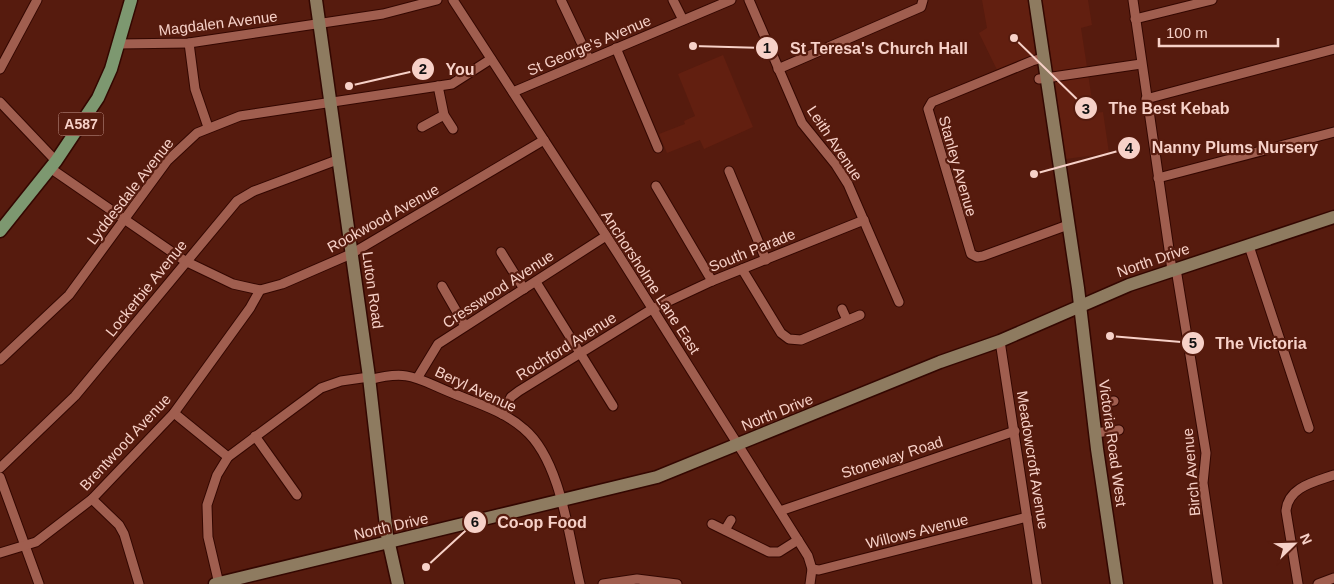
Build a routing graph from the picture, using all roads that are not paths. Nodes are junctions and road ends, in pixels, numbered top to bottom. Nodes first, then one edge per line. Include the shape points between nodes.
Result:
1 (37, 0) edge
2 (131, 0) edge
3 (316, 0) edge
4 (438, 0) edge
5 (453, 0) edge
6 (561, 0) edge
7 (673, 0) edge
8 (731, 0) edge
9 (749, 0) edge
10 (923, 0) edge
11 (1028, 0) edge
12 (1035, 0) edge
13 (1133, 0) edge
14 (1212, 0) edge
15 (1135, 19) junction
16 (683, 20) junction
17 (320, 24) junction
18 (189, 43) junction
19 (118, 44) junction
20 (616, 48) junction
21 (1334, 50) edge
22 (491, 59) junction
23 (589, 59) junction
24 (1040, 59) junction
25 (1141, 64) junction
26 (0, 69) edge
27 (778, 69) junction
28 (1043, 78) junction
29 (438, 86) junction
30 (513, 92) junction
31 (1146, 99) junction
32 (0, 102) edge
33 (329, 102) junction
34 (444, 115) junction
35 (208, 127) junction
36 (422, 127) dead end
37 (453, 129) dead end
38 (1334, 132) edge
39 (544, 140) junction
40 (658, 148) dead end
41 (337, 160) junction
42 (53, 165) junction
43 (729, 171) dead end
44 (1158, 178) junction
45 (656, 186) dead end
46 (1334, 217) edge
47 (124, 220) junction
48 (864, 220) junction
49 (1064, 226) junction
50 (0, 231) edge
51 (606, 236) junction
52 (1249, 246) junction
53 (501, 252) dead end
54 (351, 254) junction
55 (766, 260) junction
56 (185, 261) junction
57 (742, 269) junction
58 (1174, 270) junction
59 (712, 281) junction
60 (536, 282) junction
61 (442, 286) dead end
62 (524, 289) junction
63 (260, 290) junction
64 (899, 302) dead end
65 (1079, 307) junction
66 (652, 309) junction
67 (842, 309) dead end
68 (860, 315) dead end
69 (847, 320) junction
70 (465, 326) junction
71 (1000, 341) junction
72 (580, 352) junction
73 (0, 360) edge
74 (418, 377) junction
75 (369, 378) junction
76 (1114, 400) dead end
77 (613, 406) dead end
78 (174, 414) junction
79 (502, 414) junction
80 (1310, 428) dead end
81 (1015, 432) junction
82 (1095, 433) junction
83 (255, 436) junction
84 (739, 445) junction
85 (228, 457) junction
86 (0, 468) edge
87 (1334, 475) edge
88 (0, 478) edge
89 (297, 495) dead end
90 (92, 500) junction
91 (561, 502) junction
92 (780, 511) junction
93 (1028, 517) junction
94 (730, 520) dead end
95 (712, 524) dead end
96 (725, 530) junction
97 (798, 540) junction
98 (389, 543) junction
99 (26, 545) junction
100 (0, 553) edge
101 (812, 569) junction
102 (1334, 578) edge
103 (39, 584) edge
104 (139, 584) edge
105 (217, 584) edge
106 (398, 584) edge
107 (580, 584) edge
108 (603, 584) edge
109 (677, 584) edge
110 (810, 584) edge
111 (1037, 584) edge
112 (1117, 584) edge
113 (1218, 584) edge
114 (1298, 584) edge
115 (1318, 584) edge

1 - 26 street
2 - 19 main road, A587
3 - 17 street, Luton Road
4 - 17 street, Magdalen Avenue via 383,14
5 - 22 street, Anchorsholme Lane East
6 - 23 street
7 - 16 street
8 - 16 street, St George's Avenue
9 - 27 street, Leith Avenue
10 - 27 street via 921,7
11 - 24 street, Victoria Road West
12 - 24 street, Victoria Road West
13 - 15 street, Birch Avenue
14 - 15 street
15 - 25 street, Birch Avenue
16 - 20 street, St George's Avenue
17 - 18 street, Magdalen Avenue
17 - 33 street, Luton Road
18 - 19 street, Magdalen Avenue
18 - 35 street via 195,89
19 - 42 main road, A587 via 98,98
20 - 23 street, St George's Avenue
20 - 40 street
21 - 31 street
22 - 29 street, Lyddesdale Avenue via 452,84
22 - 30 street, Anchorsholme Lane East
23 - 30 street, St George's Avenue
24 - 28 street, Victoria Road West
24 - 49 street, Stanley Avenue via 932,102 928,109 971,254 983,256
25 - 28 street
25 - 31 street, Birch Avenue
27 - 48 street, Leith Avenue via 802,123 840,170
28 - 49 street, Victoria Road West
29 - 33 street, Lyddesdale Avenue
29 - 34 street
30 - 39 street, Anchorsholme Lane East
31 - 44 street, Birch Avenue
32 - 42 street, Rookwood Avenue
33 - 35 street, Lyddesdale Avenue via 240,116
33 - 41 street, Luton Road
34 - 36 street
34 - 37 street
35 - 47 street, Lyddesdale Avenue via 175,152
38 - 44 street
39 - 51 street, Anchorsholme Lane East
39 - 54 street, Rookwood Avenue
41 - 54 street, Luton Road
41 - 56 street, Lockerbie Avenue via 236,201
42 - 47 street, Rookwood Avenue
42 - 50 main road, A587
43 - 55 street
44 - 58 street, Birch Avenue
45 - 59 street
46 - 52 street, North Drive
47 - 56 street, Rookwood Avenue
47 - 73 street, Lyddesdale Avenue via 69,295
48 - 55 street, South Parade
48 - 64 street, Leith Avenue
49 - 65 street, Victoria Road West via 1071,290
51 - 60 street, Cresswood Avenue
51 - 66 street, Anchorsholme Lane East
52 - 58 street, North Drive
52 - 80 street
53 - 62 street
54 - 63 street, Rookwood Avenue via 282,284
54 - 75 street, Luton Road
55 - 57 street, South Parade
56 - 63 street, Rookwood Avenue via 232,284
56 - 86 street, Lockerbie Avenue via 75,396
57 - 59 street, South Parade
57 - 69 street via 781,333 789,339 801,340
58 - 65 street, North Drive via 1122,287
58 - 113 street, Birch Avenue via 1206,453 1203,483
59 - 66 street, South Parade
60 - 62 street, Cresswood Avenue
60 - 72 street
61 - 70 street
62 - 70 street, Cresswood Avenue
63 - 78 street, Brentwood Avenue
65 - 71 street, North Drive
65 - 82 street, Victoria Road West
66 - 72 street, Rochford Avenue
66 - 84 street, Anchorsholme Lane East
67 - 69 street
68 - 69 street
70 - 74 street, Cresswood Avenue via 438,344
71 - 81 street, Meadowcroft Avenue
71 - 84 street, North Drive via 940,362
72 - 77 street
72 - 79 street, Rochford Avenue via 519,391
74 - 75 street, Beryl Avenue via 394,374
74 - 79 street, Beryl Avenue
75 - 83 street, Beryl Avenue via 341,381 321,388
75 - 98 street, Luton Road
76 - 82 street via 1106,402 1114,430
78 - 85 street
78 - 90 street, Brentwood Avenue
79 - 91 street, Beryl Avenue via 537,442 547,459
81 - 92 street, Stoneway Road
81 - 93 street, Meadowcroft Avenue
82 - 112 street, Victoria Road West
83 - 85 street, Beryl Avenue
83 - 89 street
84 - 91 street, North Drive via 657,477
84 - 92 street, Anchorsholme Lane East
85 - 105 street via 217,475 207,506 208,537
87 - 114 street via 1299,488 1287,503
88 - 99 street
90 - 99 street, Brentwood Avenue via 36,542
90 - 104 street via 119,525
91 - 98 street, North Drive
91 - 107 street, Beryl Avenue
92 - 97 street, Anchorsholme Lane East
93 - 101 street, Willows Avenue via 819,570
93 - 111 street, Meadowcroft Avenue
94 - 96 street
95 - 96 street
96 - 97 street via 769,552 780,552
97 - 101 street, Anchorsholme Lane East
98 - 105 street, North Drive
98 - 106 street, Luton Road
99 - 100 street, Brentwood Avenue
99 - 103 street
101 - 110 street
102 - 115 street
108 - 109 street via 637,579

